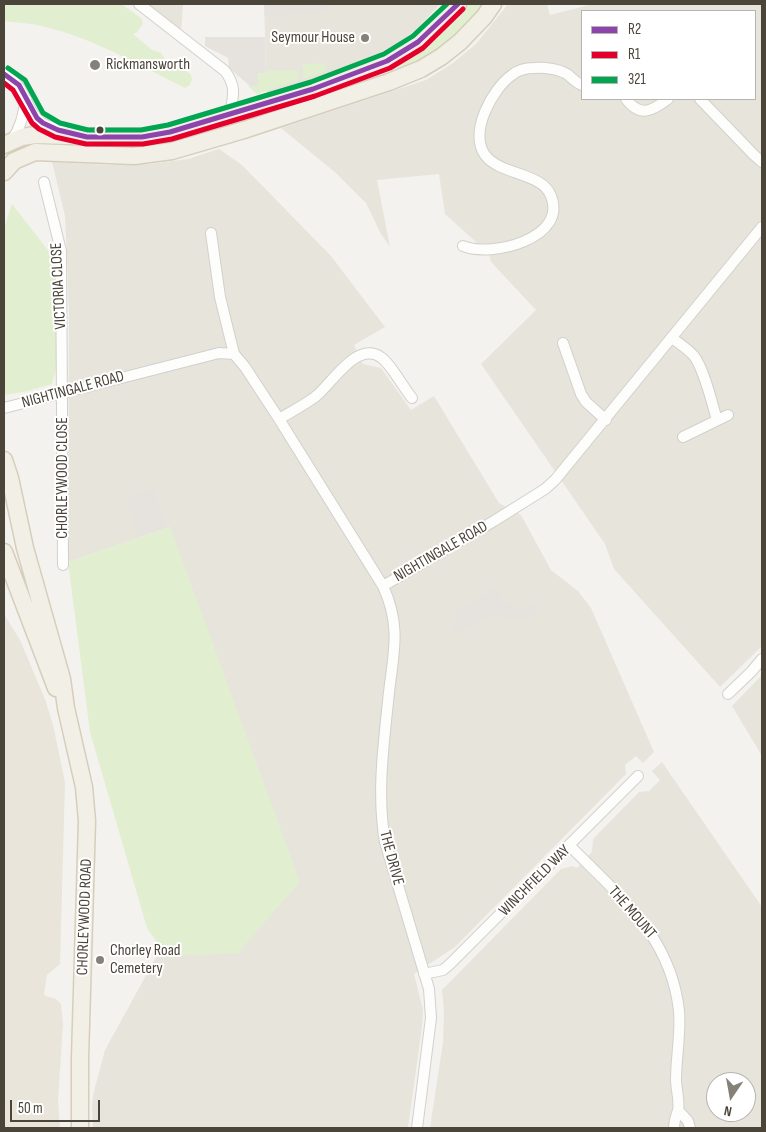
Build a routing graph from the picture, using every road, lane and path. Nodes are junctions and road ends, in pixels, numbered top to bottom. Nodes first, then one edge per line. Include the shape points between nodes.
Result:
1 (139, 4) edge
2 (458, 4) edge
3 (493, 4) edge
4 (4, 74) edge
5 (581, 84) edge
6 (26, 99) junction
7 (627, 100) edge
8 (667, 100) edge
9 (701, 100) edge
10 (230, 114) junction
11 (87, 137) junction
12 (7, 143) edge
13 (762, 162) edge
14 (4, 172) edge
15 (44, 182) dead end
16 (762, 227) edge
17 (211, 233) dead end
18 (463, 246) dead end
19 (672, 338) junction
20 (563, 343) dead end
21 (234, 354) junction
22 (62, 392) junction
23 (412, 398) dead end
24 (4, 408) edge
25 (728, 415) dead end
26 (279, 419) junction
27 (606, 420) junction
28 (717, 420) junction
29 (683, 437) dead end
30 (4, 460) edge
31 (4, 552) edge
32 (63, 565) dead end
33 (383, 586) junction
34 (762, 659) edge
35 (728, 694) dead end
36 (66, 708) junction
37 (638, 776) dead end
38 (570, 846) junction
39 (424, 974) junction
40 (678, 1110) junction
41 (80, 1128) edge
42 (417, 1128) edge
43 (674, 1128) edge
44 (690, 1128) edge

1 - 10 street via 225,71 232,80 234,91
2 - 10 main road via 418,42 388,62
3 - 14 main road via 460,42 441,57 421,70 389,82 172,151 134,156 35,152 14,161
4 - 6 street via 19,85
5 - 18 street via 564,73 546,68 524,69 512,75 495,93 480,127 481,148 493,163 548,190 552,198 552,216 548,225 538,233 510,248 477,251
6 - 11 street via 43,124
6 - 12 street via 18,132
7 - 8 street via 634,108 646,111
9 - 13 street
10 - 11 main road via 170,132
11 - 12 main road via 35,135
15 - 22 street, VICTORIA CLOSE via 61,251
16 - 19 street, NIGHTINGALE ROAD
17 - 21 street via 220,297
19 - 27 street, NIGHTINGALE ROAD
19 - 28 street via 695,358
20 - 27 street via 581,394
21 - 22 street, NIGHTINGALE ROAD via 219,353
21 - 26 street, NIGHTINGALE ROAD
22 - 24 street, NIGHTINGALE ROAD
22 - 32 street, CHORLEYWOOD CLOSE
23 - 26 street via 385,361 374,354 363,354 346,364 315,397
25 - 28 street
26 - 33 street, NIGHTINGALE ROAD
27 - 33 street, NIGHTINGALE ROAD via 545,489
28 - 29 street
30 - 36 main road via 62,679
31 - 36 main road via 52,680
33 - 39 street, THE DRIVE via 391,603 396,644 380,796 382,824
34 - 35 street
36 - 41 main road, CHORLEYWOOD ROAD via 84,787 88,821
37 - 38 street, WINCHFIELD WAY
38 - 39 street, WINCHFIELD WAY via 450,964 442,970
38 - 40 street, THE MOUNT via 630,907 659,944 667,963 679,1012
39 - 42 street, THE DRIVE via 432,1018
40 - 43 street, THE MOUNT
40 - 44 street, THE MOUNT

